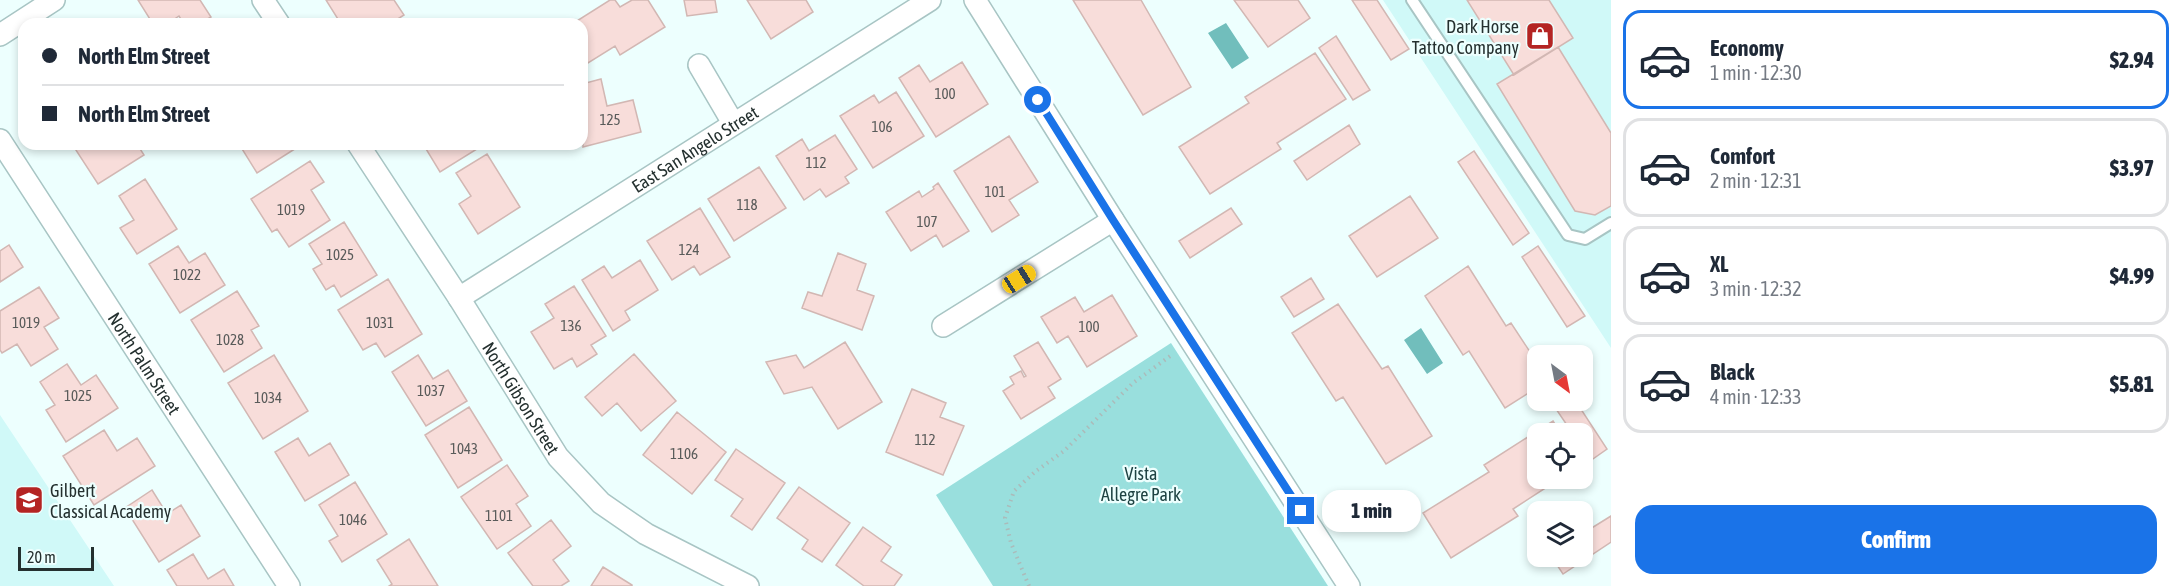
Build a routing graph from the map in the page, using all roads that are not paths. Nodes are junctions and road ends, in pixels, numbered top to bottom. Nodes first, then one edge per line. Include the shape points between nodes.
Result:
1 (54, 0) edge
2 (263, 0) edge
3 (930, 0) edge
4 (975, 0) edge
5 (1412, 0) edge
6 (26, 18) edge
7 (275, 18) edge
8 (18, 23) edge
9 (0, 35) edge
10 (699, 65) dead end
11 (733, 123) junction
12 (0, 140) edge
13 (362, 150) edge
14 (1113, 220) junction
15 (1611, 223) edge
16 (459, 298) junction
17 (943, 326) dead end
18 (289, 586) edge
19 (748, 586) edge
20 (1349, 586) edge

1 - 6 street
2 - 7 street
3 - 11 street, East San Angelo Street
4 - 14 street
5 - 15 lane via 1568,235 1585,239
8 - 9 street
10 - 11 street
11 - 16 street, East San Angelo Street
12 - 18 street, North Palm Street
13 - 16 street, North Gibson Street
14 - 17 street
14 - 20 street
16 - 19 street, North Gibson Street via 558,457 601,503 646,534

